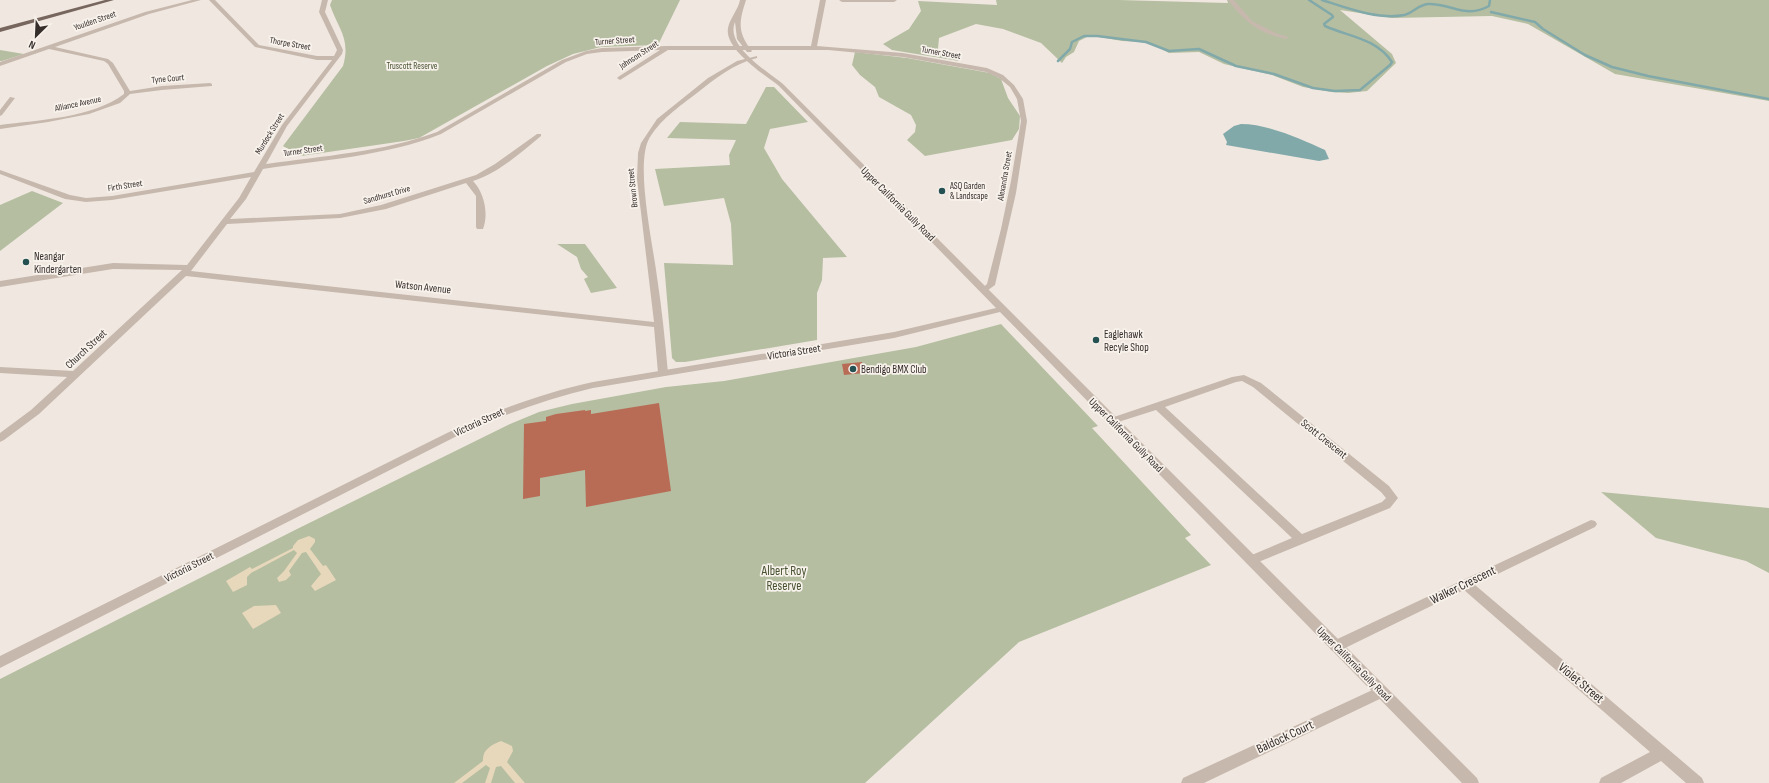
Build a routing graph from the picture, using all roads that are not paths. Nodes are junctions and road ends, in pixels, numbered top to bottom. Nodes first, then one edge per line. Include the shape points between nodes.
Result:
1 (111, 0) edge
2 (198, 0) edge
3 (212, 0) edge
4 (325, 0) edge
5 (743, 0) edge
6 (822, 0) edge
7 (842, 0) edge
8 (894, 0) edge
9 (1231, 0) edge
10 (741, 8) junction
11 (0, 30) edge
12 (1286, 37) dead end
13 (47, 47) junction
14 (736, 47) junction
15 (745, 47) junction
16 (814, 47) junction
17 (667, 48) junction
18 (337, 58) junction
19 (751, 58) junction
20 (0, 64) edge
21 (994, 72) joint
22 (620, 78) dead end
23 (210, 85) dead end
24 (127, 93) junction
25 (12, 98) dead end
26 (0, 114) edge
27 (0, 127) edge
28 (539, 135) dead end
29 (261, 167) junction
30 (0, 172) edge
31 (256, 174) junction
32 (468, 181) junction
33 (224, 222) junction
34 (480, 227) dead end
35 (187, 271) junction
36 (0, 284) edge
37 (984, 290) junction
38 (1002, 308) junction
39 (659, 325) junction
40 (0, 370) edge
41 (664, 373) junction
42 (75, 374) junction
43 (1158, 406) junction
44 (1112, 421) junction
45 (0, 438) edge
46 (1591, 524) dead end
47 (1301, 540) junction
48 (1251, 560) junction
49 (1465, 584) junction
50 (1336, 646) junction
51 (0, 662) edge
52 (1381, 692) junction
53 (1663, 754) junction
54 (1188, 783) edge
55 (1472, 783) edge
56 (1606, 783) edge
57 (1697, 783) edge

1 - 11 main road
2 - 13 street, Youlden Street via 153,11
3 - 18 street, Thorpe Street via 257,46 317,58
4 - 18 street via 322,12 340,50
5 - 10 street, Upper California Gully Road
6 - 16 street
7 - 8 street
9 - 12 street via 1250,22
10 - 14 street, Upper California Gully Road via 730,29 730,37
10 - 15 street, Upper California Gully Road via 737,31
13 - 20 street, Youlden Street
13 - 24 street via 106,60
14 - 15 street, Turner Street
14 - 17 street, Turner Street
14 - 19 street, Upper California Gully Road
15 - 16 street, Turner Street
15 - 19 street, Upper California Gully Road
16 - 21 street, Turner Street via 903,56
17 - 22 street, Johnson Street
17 - 29 street, Turner Street via 602,50 571,58 439,133 417,142
18 - 29 street, Murdock Street via 284,126
19 - 37 street, Upper California Gully Road via 781,85
19 - 39 street, Brown Street via 724,70 670,113 652,130 641,151 641,177
21 - 37 street, Alexandra Street via 1008,81 1019,97 1024,113 1024,127 994,277
23 - 24 street, Tyne Court
24 - 27 street, Alliance Avenue via 116,104 95,111
25 - 26 street
28 - 32 street, Sandhurst Drive via 493,169
29 - 31 street, Murdock Street
30 - 31 street, Firth Street via 68,197 86,200
31 - 33 street, Murdock Street via 242,199
32 - 33 street, Sandhurst Drive via 356,214
32 - 34 street via 481,197
33 - 35 street, Murdock Street
35 - 36 street, Watson Avenue via 106,267
35 - 39 street, Watson Avenue
35 - 42 street, Church Street
37 - 38 street, Upper California Gully Road
38 - 41 street, Victoria Street via 894,335
38 - 44 street, Upper California Gully Road
39 - 41 street, Brown Street
40 - 42 street
41 - 51 street, Victoria Street via 565,391 499,413
42 - 45 street, Church Street via 35,412
43 - 44 street, Scott Crescent
43 - 47 street
43 - 47 street, Scott Crescent via 1235,380 1248,380 1379,484 1392,498 1386,505
44 - 48 street, Upper California Gully Road
46 - 49 street, Walker Crescent
47 - 48 street, Scott Crescent
48 - 50 street, Upper California Gully Road
49 - 50 street, Walker Crescent
49 - 53 street, Violet Street
50 - 52 street, Upper California Gully Road
52 - 54 street, Baldock Court
52 - 55 street, Upper California Gully Road
53 - 56 street
53 - 57 street, Violet Street

